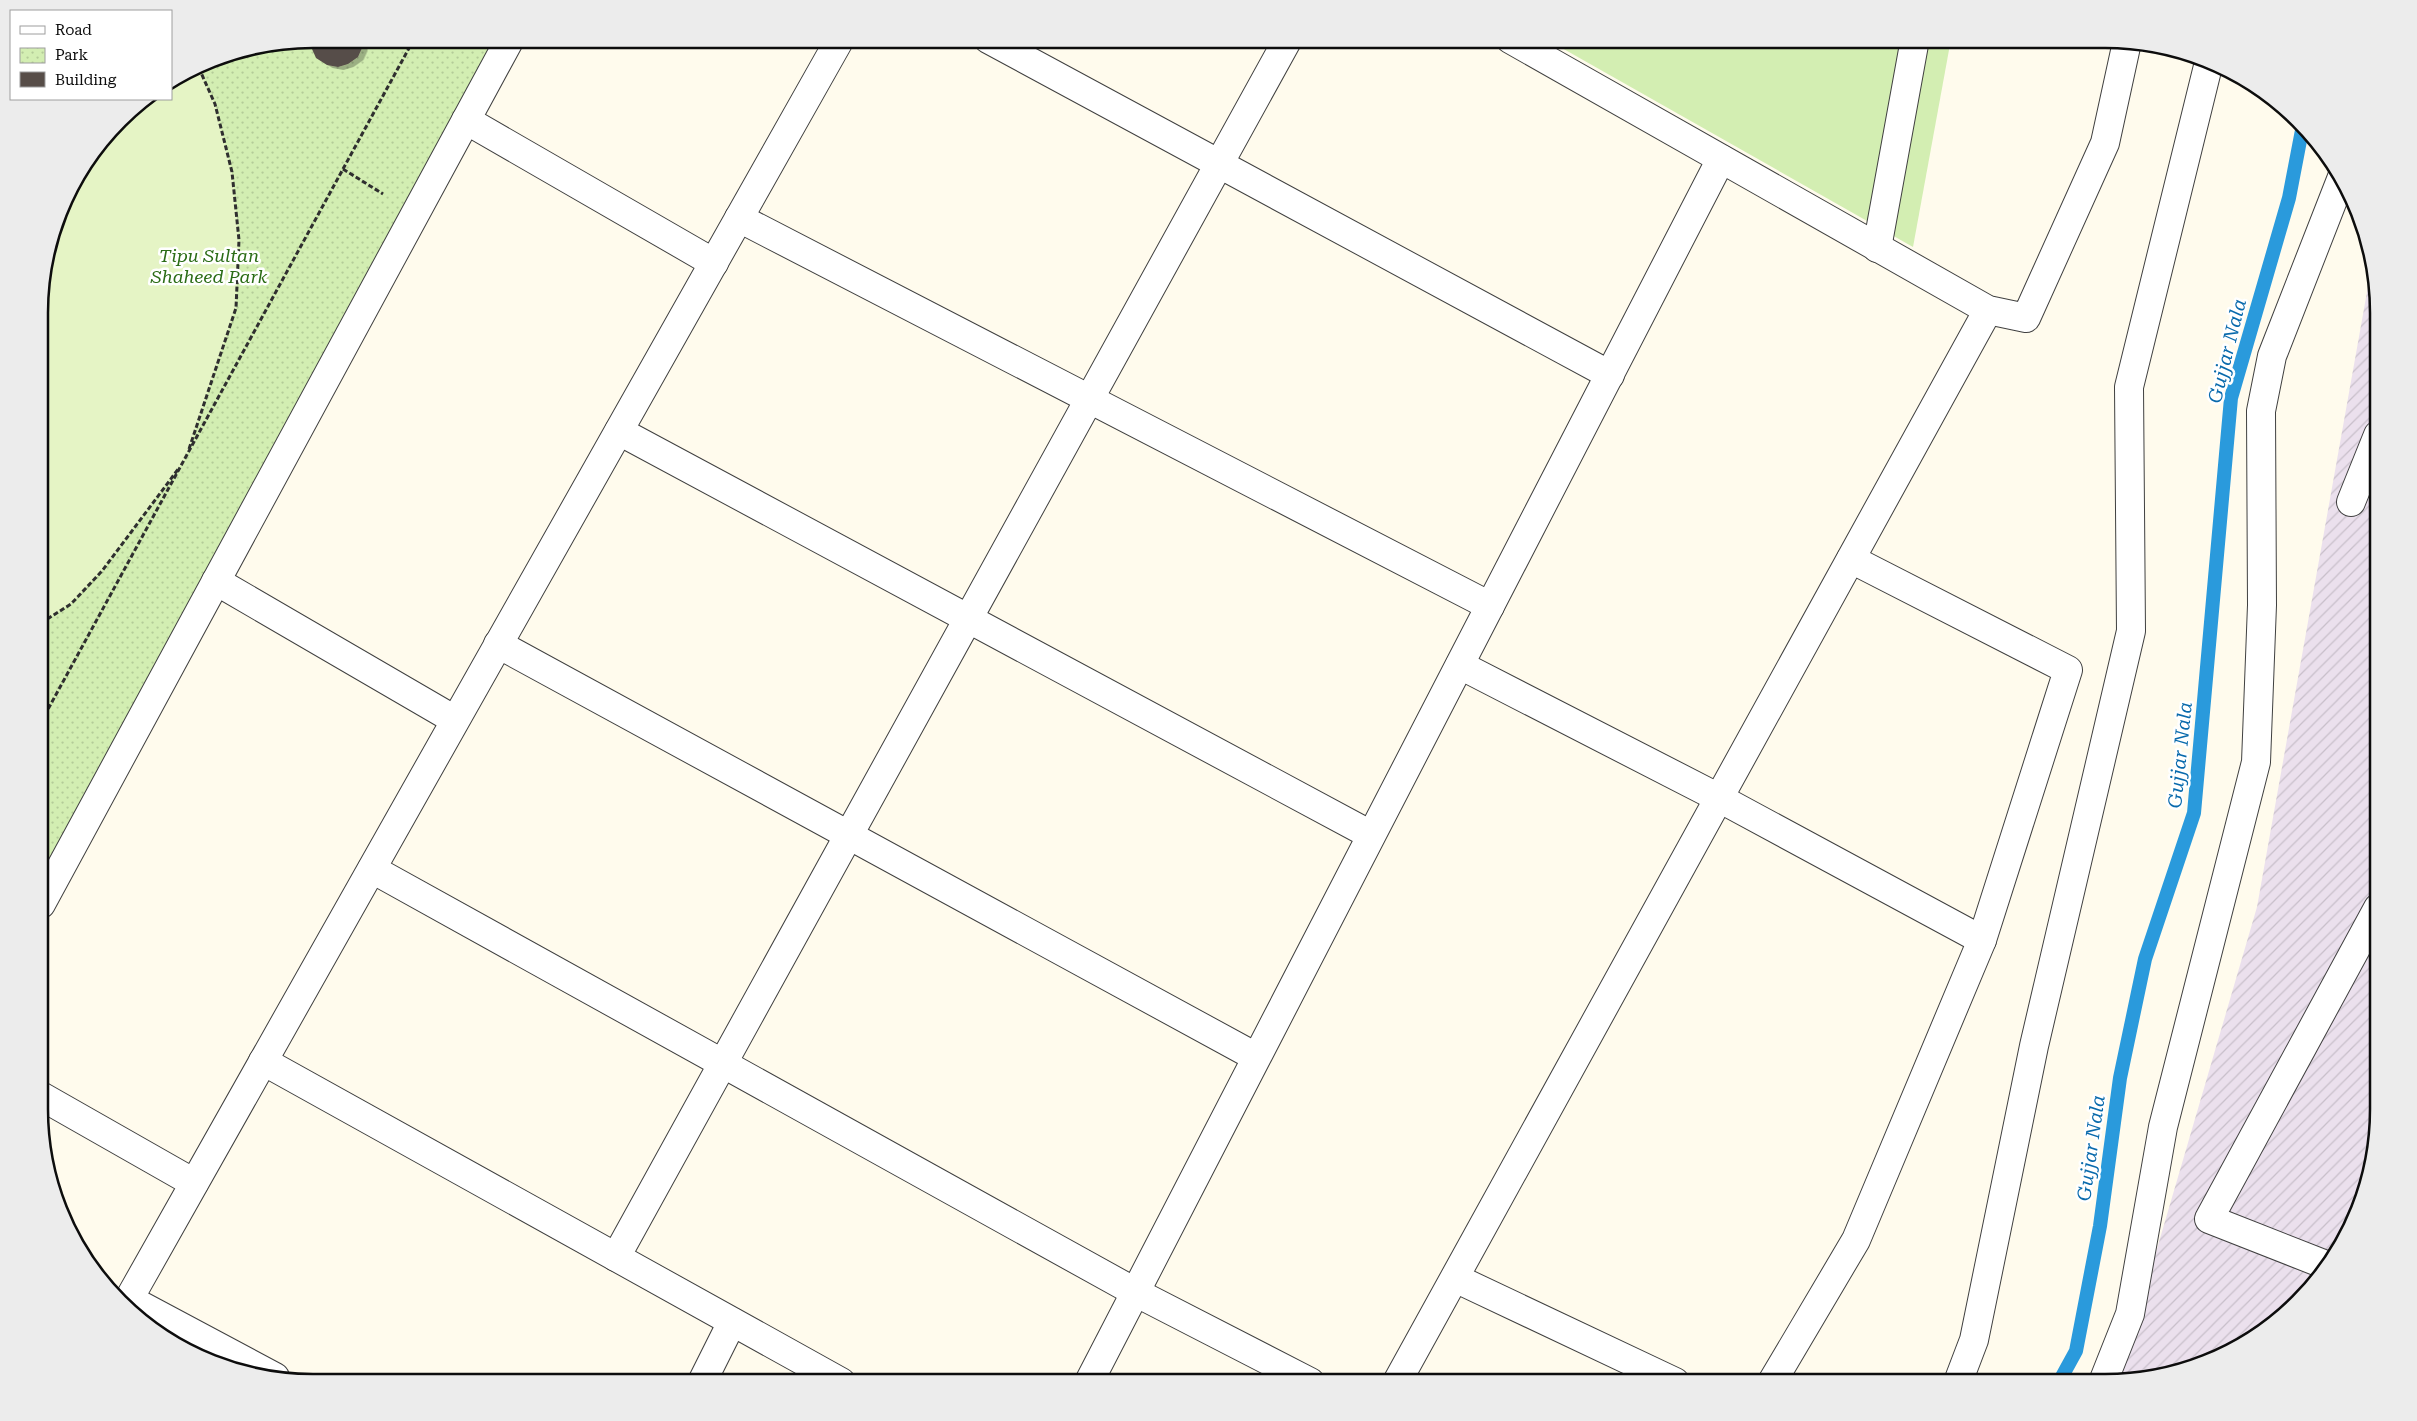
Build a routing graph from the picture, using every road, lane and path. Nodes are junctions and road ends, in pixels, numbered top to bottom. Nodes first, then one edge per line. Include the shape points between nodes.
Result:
1 (409, 48) edge
2 (505, 48) edge
3 (835, 48) edge
4 (1005, 48) edge
5 (1283, 48) edge
6 (1526, 48) edge
7 (1913, 48) edge
8 (2126, 48) edge
9 (2207, 69) edge
10 (201, 72) edge
11 (466, 120) junction
12 (1721, 159) junction
13 (1219, 164) junction
14 (343, 169) junction
15 (2338, 187) edge
16 (416, 213) junction
17 (739, 218) junction
18 (1877, 248) junction
19 (714, 263) junction
20 (1988, 310) junction
21 (1610, 375) junction
22 (1090, 399) junction
23 (619, 431) junction
24 (2370, 456) edge
25 (186, 458) junction
26 (2352, 502) dead end
27 (1851, 559) junction
28 (216, 582) junction
29 (1490, 606) junction
30 (48, 618) edge
31 (969, 618) junction
32 (498, 644) junction
33 (1460, 665) junction
34 (48, 709) edge
35 (455, 720) junction
36 (1719, 798) junction
37 (849, 835) junction
38 (1371, 836) junction
39 (372, 868) junction
40 (48, 885) edge
41 (2370, 923) edge
42 (1982, 940) junction
43 (1256, 1057) junction
44 (263, 1061) junction
45 (724, 1063) junction
46 (48, 1100) edge
47 (194, 1183) junction
48 (616, 1257) junction
49 (2320, 1263) edge
50 (1455, 1278) junction
51 (1135, 1292) junction
52 (129, 1300) edge
53 (140, 1309) edge
54 (732, 1322) junction
55 (252, 1366) edge
56 (706, 1374) edge
57 (826, 1374) edge
58 (1093, 1374) edge
59 (1294, 1374) edge
60 (1401, 1374) edge
61 (1658, 1374) edge
62 (1777, 1374) edge
63 (1961, 1374) edge
64 (2107, 1374) edge

1 - 14 path
2 - 11 street
3 - 17 street
4 - 13 street
5 - 13 street
6 - 12 street
7 - 18 street
8 - 20 street via 2105,143 2026,318
9 - 63 street via 2129,387 2131,631 2034,1046 1974,1340
10 - 25 path via 214,104 232,172 238,240 236,308
11 - 16 street
11 - 19 street
12 - 18 street
12 - 21 street
13 - 21 street
13 - 22 street
14 - 16 path
14 - 25 path
15 - 64 street via 2272,356 2264,393 2261,411 2262,605 2256,762 2163,1127 2130,1314
16 - 28 street
17 - 19 street
17 - 22 street
18 - 20 street
19 - 23 street
20 - 27 street
21 - 29 street
22 - 29 street
22 - 31 street
23 - 31 street
23 - 32 street
24 - 26 street
25 - 30 path via 102,571 70,604
25 - 34 path
27 - 36 street
27 - 42 street via 2068,670
28 - 35 street
28 - 40 street
29 - 33 street
31 - 37 street
31 - 38 street
32 - 35 street
32 - 37 street
33 - 36 street
33 - 38 street
35 - 39 street
36 - 42 street
36 - 50 street
37 - 43 street
37 - 45 street
38 - 43 street
39 - 44 street
39 - 45 street
41 - 49 street via 2210,1219
42 - 62 street via 1856,1240
43 - 51 street
44 - 47 street
44 - 48 street
45 - 48 street
45 - 51 street
46 - 47 street
47 - 52 street
48 - 54 street
50 - 60 street
50 - 61 street
51 - 58 street
51 - 59 street
53 - 55 street
54 - 56 street
54 - 57 street

